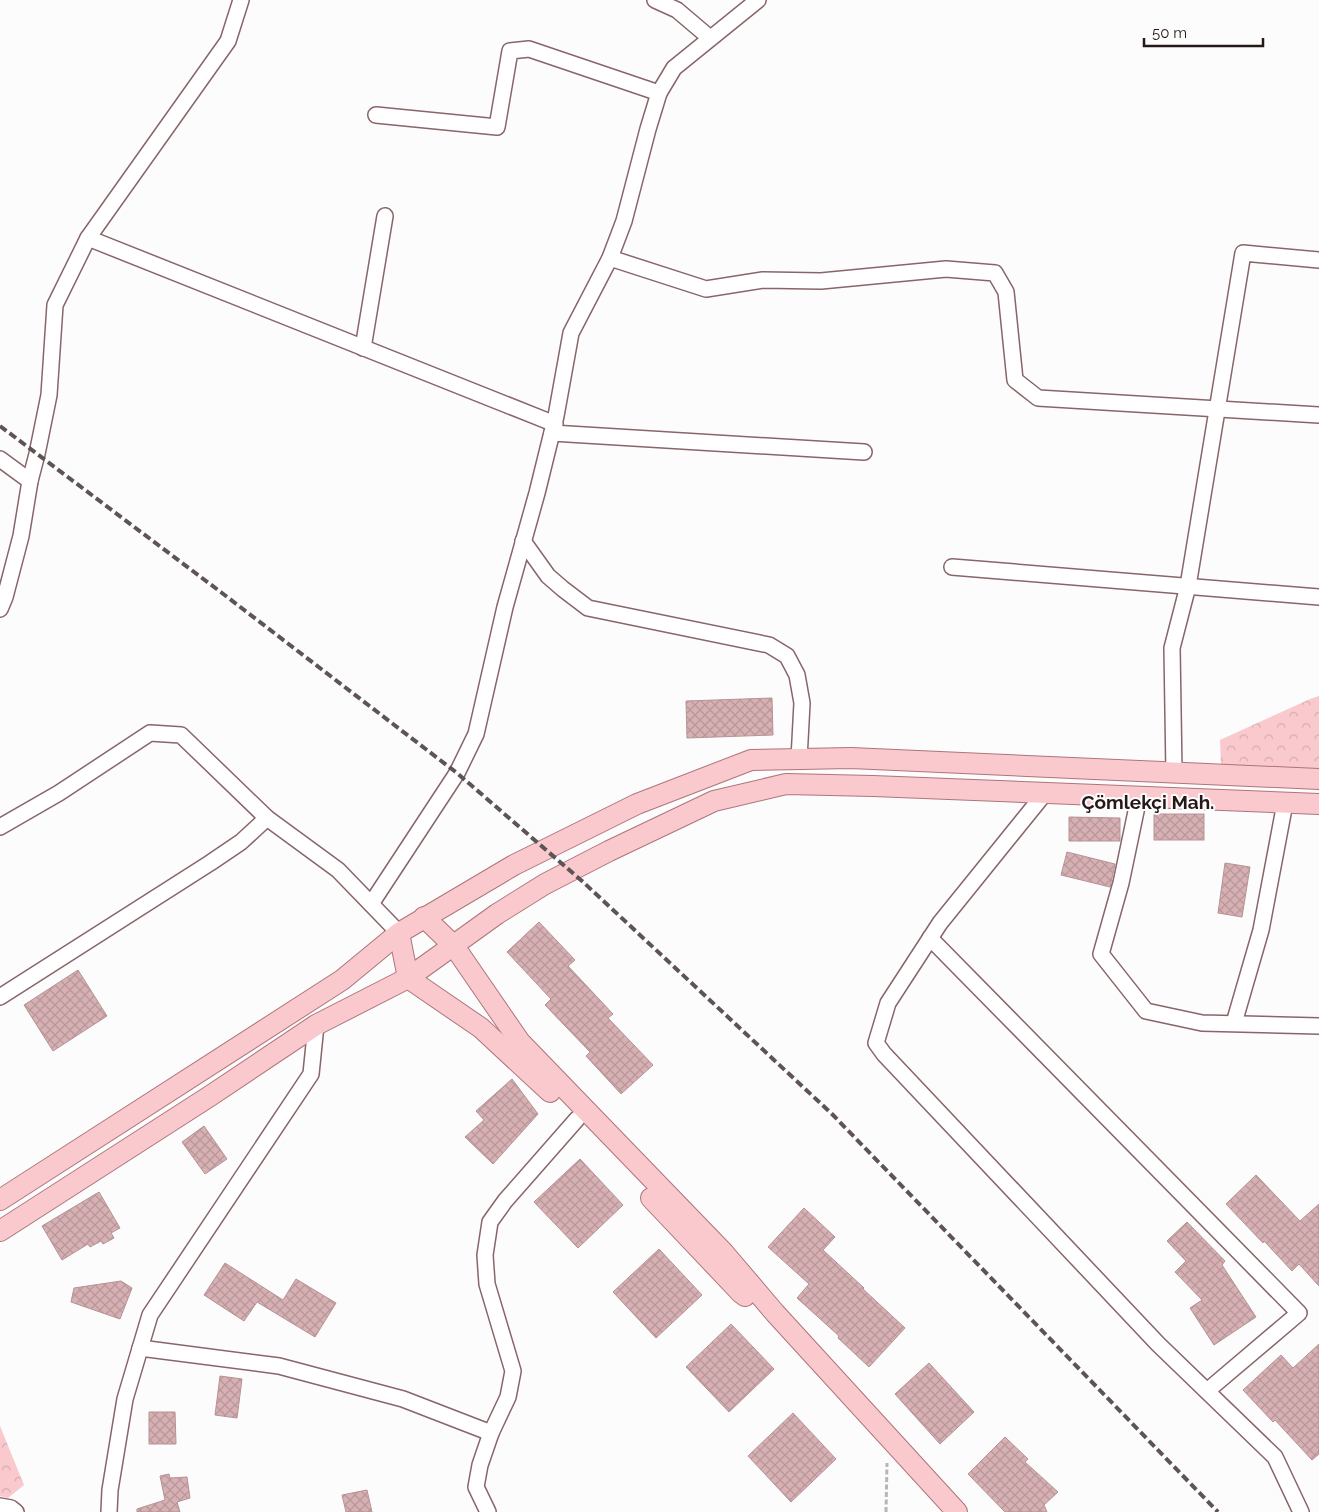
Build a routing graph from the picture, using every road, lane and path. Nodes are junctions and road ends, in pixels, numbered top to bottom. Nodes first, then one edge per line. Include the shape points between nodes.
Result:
1 (241, 0) edge
2 (655, 0) edge
3 (758, 0) edge
4 (710, 38) junction
5 (659, 94) junction
6 (376, 116) dead end
7 (385, 216) dead end
8 (88, 238) junction
9 (610, 258) junction
10 (1319, 260) edge
11 (363, 348) junction
12 (1217, 409) junction
13 (1319, 415) edge
14 (553, 428) junction
15 (864, 452) dead end
16 (0, 459) edge
17 (30, 481) junction
18 (523, 541) junction
19 (952, 567) dead end
20 (1188, 586) junction
21 (1319, 598) edge
22 (0, 609) edge
23 (799, 759) junction
24 (1174, 773) junction
25 (1319, 779) edge
26 (1045, 793) junction
27 (1139, 797) junction
28 (1285, 803) junction
29 (1319, 804) edge
30 (267, 818) junction
31 (0, 827) edge
32 (371, 904) junction
33 (424, 917) junction
34 (399, 933) junction
35 (930, 938) junction
36 (454, 946) junction
37 (408, 978) junction
38 (0, 997) edge
39 (1234, 1024) junction
40 (316, 1025) junction
41 (1319, 1026) edge
42 (577, 1119) junction
43 (0, 1200) edge
44 (0, 1231) edge
45 (775, 1313) junction
46 (140, 1348) junction
47 (1207, 1391) junction
48 (491, 1433) junction
49 (888, 1437) junction
50 (0, 1506) edge
51 (16, 1512) edge
52 (109, 1512) edge
53 (488, 1512) edge
54 (886, 1512) edge
55 (957, 1512) edge
56 (1301, 1512) edge

1 - 8 street via 228,41
2 - 4 street via 677,10
3 - 4 street
4 - 5 street via 674,68
5 - 6 street via 529,49 510,51 496,127
5 - 9 street via 624,221
7 - 11 street
8 - 11 street
8 - 17 street via 54,305 49,395
9 - 12 street via 706,289 763,280 822,280 946,269 995,274 1006,292 1015,380 1038,398
9 - 14 street via 570,333
10 - 12 street via 1243,253
11 - 14 street
12 - 13 street
12 - 20 street
14 - 15 street
14 - 18 street
16 - 17 street
17 - 22 street via 21,536
18 - 23 street via 548,576 588,608 769,645 787,656 797,675 802,703
18 - 32 street via 476,734 457,773
19 - 20 street
20 - 21 street
20 - 24 street via 1172,648
23 - 24 main road via 851,758
23 - 33 main road via 751,760 637,804 514,865
24 - 25 main road
26 - 27 main road
26 - 35 street
26 - 36 main road via 786,784 714,800 544,884 496,914
27 - 28 main road
27 - 39 street via 1121,883 1101,954 1146,1011 1202,1023
28 - 29 main road
28 - 39 street via 1261,930
30 - 31 street via 181,736 150,733 59,793
30 - 32 street via 338,870
30 - 38 street via 241,842 210,863
32 - 34 street
33 - 34 main road
33 - 36 main road
34 - 37 main road
34 - 43 main road via 342,980
35 - 47 street via 888,1003 876,1043 1158,1344
35 - 47 street via 1299,1314
36 - 37 main road
36 - 45 main road via 520,1042 724,1253
37 - 40 main road
37 - 42 main road via 481,1028
39 - 41 street
40 - 44 main road
40 - 46 street via 311,1074 150,1315
42 - 45 main road via 741,1293
42 - 48 street via 490,1222 485,1255 487,1284 513,1371 508,1397
45 - 49 main road
46 - 48 street via 279,1366 403,1399
46 - 52 street via 125,1399
47 - 56 street via 1275,1457
48 - 53 street via 476,1487
49 - 54 path
49 - 55 main road
50 - 51 street

